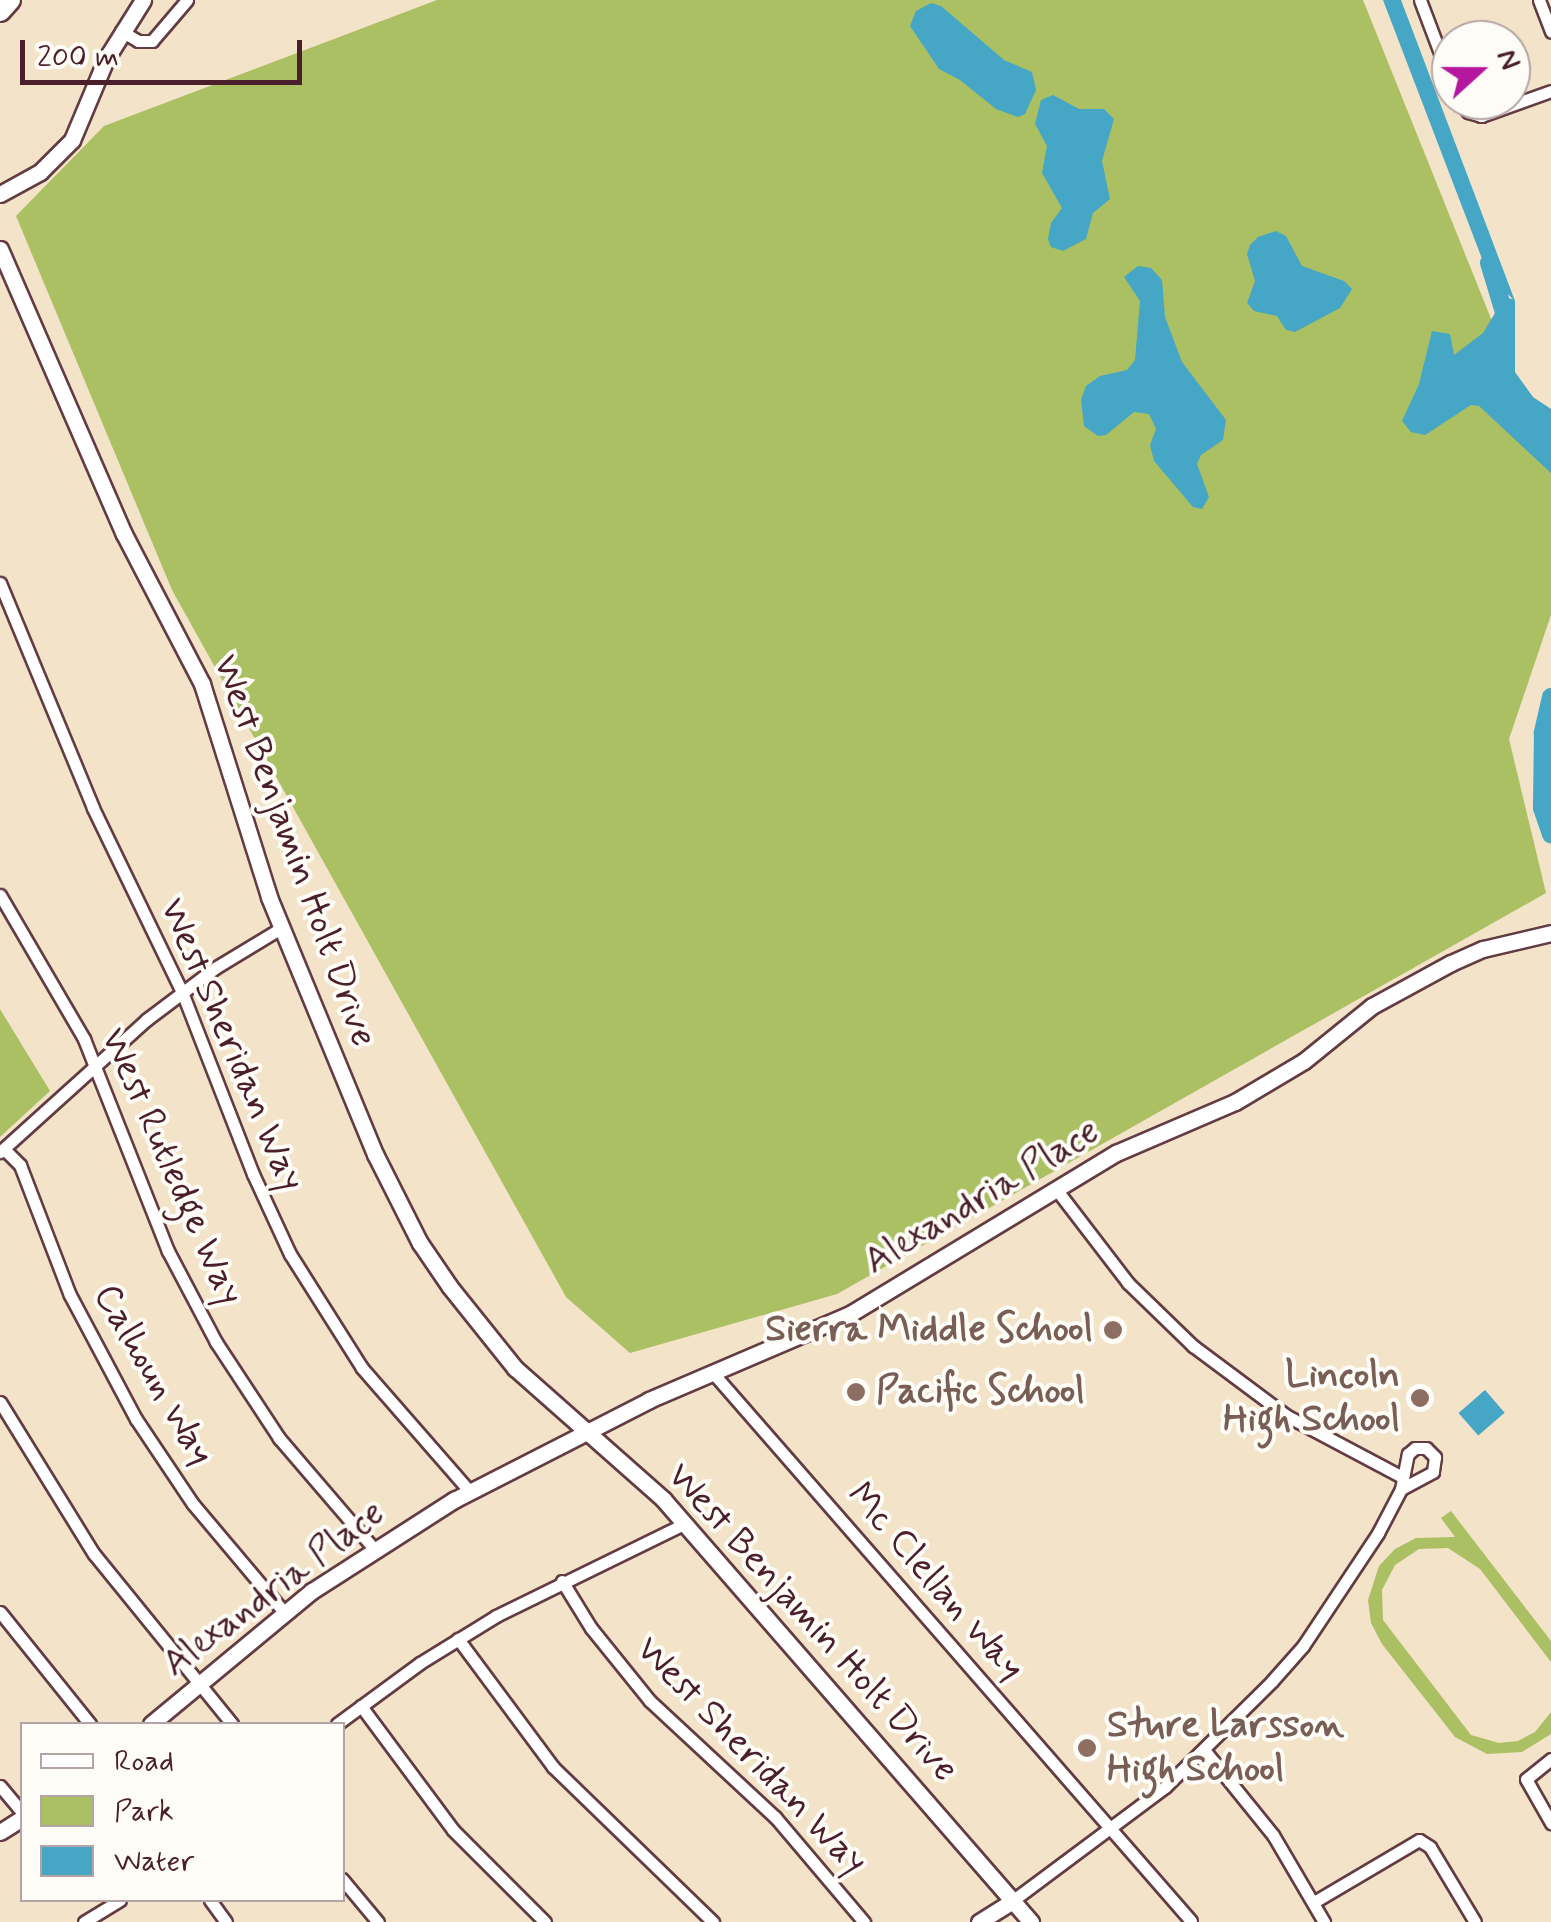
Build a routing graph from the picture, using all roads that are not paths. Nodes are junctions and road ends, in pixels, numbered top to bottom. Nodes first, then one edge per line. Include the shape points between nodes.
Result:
1 (10, 0) edge
2 (143, 0) edge
3 (187, 0) edge
4 (1420, 0) edge
5 (1539, 0) edge
6 (0, 11) edge
7 (1431, 29) edge
8 (121, 31) junction
9 (1551, 32) edge
10 (0, 194) edge
11 (0, 248) edge
12 (0, 584) edge
13 (0, 895) edge
14 (4, 911) edge
15 (281, 928) junction
16 (1551, 933) edge
17 (182, 992) junction
18 (96, 1066) junction
19 (2, 1150) edge
20 (1056, 1190) junction
21 (713, 1373) junction
22 (0, 1402) edge
23 (586, 1436) junction
24 (470, 1492) junction
25 (684, 1524) junction
26 (374, 1549) junction
27 (562, 1581) junction
28 (0, 1612) edge
29 (284, 1612) junction
30 (458, 1639) junction
31 (199, 1682) junction
32 (361, 1706) junction
33 (88, 1722) edge
34 (153, 1722) edge
35 (230, 1722) edge
36 (340, 1722) edge
37 (1204, 1751) junction
38 (1551, 1758) edge
39 (0, 1786) edge
40 (20, 1812) edge
41 (20, 1817) edge
42 (1551, 1823) edge
43 (1111, 1831) junction
44 (0, 1832) edge
45 (345, 1883) edge
46 (1012, 1901) junction
47 (117, 1902) edge
48 (1314, 1902) junction
49 (1192, 1921) edge
50 (84, 1922) edge
51 (378, 1922) edge
52 (544, 1922) edge
53 (714, 1922) edge
54 (864, 1922) edge
55 (979, 1922) edge
56 (1031, 1922) edge
57 (1324, 1922) edge
58 (1476, 1922) edge

1 - 6 highway
2 - 8 main road
3 - 8 street via 152,40
4 - 7 street
5 - 9 street
8 - 10 main road via 72,140 40,172
11 - 15 main road, West Benjamin Holt Drive via 124,534 202,684
12 - 17 street, West Sheridan Way via 101,825
13 - 14 street, West Rutledge Way
14 - 18 street, West Rutledge Way
15 - 17 street
15 - 23 main road, West Benjamin Holt Drive via 374,1154 420,1243 510,1363
16 - 20 main road, Alexandria Place via 1452,963 1372,1006 1320,1050 1234,1102 1139,1141
17 - 18 street
17 - 24 street, West Sheridan Way via 253,1174 312,1292 392,1407
18 - 19 street
18 - 26 street, West Rutledge Way via 168,1250 216,1342 279,1438
19 - 29 street, Calhoun Way via 20,1165 70,1295 136,1419 202,1516
20 - 21 main road, Alexandria Place via 850,1314
20 - 37 street via 1128,1283 1193,1346 1286,1416 1402,1483 1303,1646
21 - 23 main road, Alexandria Place
21 - 43 street, Mc Clellan Way
22 - 31 street via 94,1554
23 - 24 main road, Alexandria Place
23 - 25 main road, West Benjamin Holt Drive
24 - 26 main road, Alexandria Place
25 - 27 street
25 - 46 main road, West Benjamin Holt Drive
26 - 29 main road, Alexandria Place
27 - 30 street
27 - 54 street, West Sheridan Way via 650,1701 775,1816
28 - 33 street
29 - 31 main road, Alexandria Place
30 - 32 street
30 - 53 street via 553,1767
31 - 34 main road, Alexandria Place
31 - 35 street
32 - 36 street
32 - 52 street via 453,1830
37 - 43 street
37 - 48 street via 1273,1835
38 - 42 street via 1526,1779
39 - 40 street
41 - 44 main road
43 - 46 street
43 - 49 street, Mc Clellan Way
45 - 51 street
46 - 55 main road
46 - 56 main road, West Benjamin Holt Drive
47 - 50 street
48 - 57 street
48 - 58 street via 1422,1841

